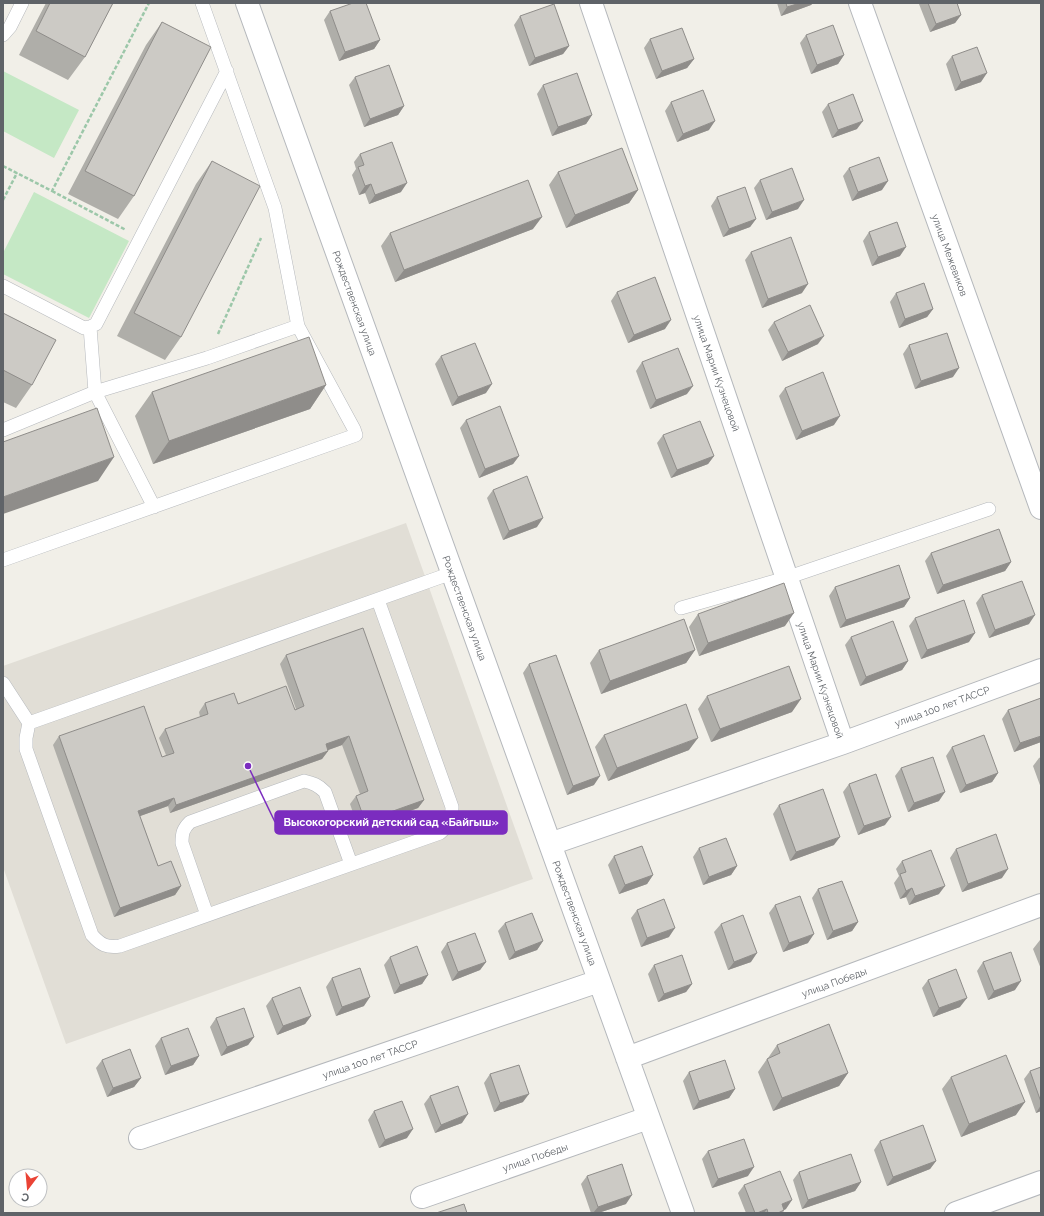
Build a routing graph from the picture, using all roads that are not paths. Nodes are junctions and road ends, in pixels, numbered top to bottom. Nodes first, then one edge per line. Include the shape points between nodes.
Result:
1 (22, 3) edge
2 (202, 3) edge
3 (247, 3) edge
4 (591, 3) edge
5 (860, 3) edge
6 (3, 35) edge
7 (227, 71) junction
8 (3, 286) edge
9 (298, 326) junction
10 (90, 327) junction
11 (94, 392) junction
12 (3, 430) edge
13 (154, 507) junction
14 (1041, 508) edge
15 (988, 509) dead end
16 (3, 560) edge
17 (452, 573) junction
18 (786, 578) junction
19 (378, 600) junction
20 (681, 608) dead end
21 (1041, 670) edge
22 (3, 683) edge
23 (29, 724) junction
24 (843, 743) junction
25 (550, 844) junction
26 (351, 864) junction
27 (1041, 905) edge
28 (207, 915) junction
29 (599, 981) junction
30 (627, 1058) junction
31 (648, 1118) junction
32 (140, 1138) dead end
33 (1041, 1182) edge
34 (422, 1197) dead end
35 (683, 1213) edge
36 (956, 1213) edge

1 - 6 lane
2 - 7 lane
3 - 17 street, Рождественская улица
4 - 18 street, улица Марии Кузнецовой
5 - 14 street, улица Межевиков
7 - 9 lane via 275,208
7 - 10 lane via 96,324
8 - 10 lane via 84,328
9 - 11 lane via 207,358
9 - 13 lane via 356,435
10 - 11 lane
11 - 12 lane
11 - 13 lane
13 - 16 lane
15 - 18 lane
17 - 19 lane
17 - 25 street, Рождественская улица
18 - 20 lane
18 - 24 street, улица Марии Кузнецовой
19 - 23 lane
19 - 26 lane via 452,808 452,817 440,833
21 - 24 street, улица 100 лет ТАССР
22 - 23 lane
23 - 28 lane via 26,749 92,935 98,942 104,946 120,946
24 - 25 street, улица 100 лет ТАССР
25 - 29 street, Рождественская улица
26 - 28 lane
26 - 28 lane via 325,792 314,783 304,781 219,811 190,822 182,834 182,843
27 - 30 street, улица Победы
29 - 30 street, Рождественская улица
29 - 32 street, улица 100 лет ТАССР
30 - 31 street, Рождественская улица
31 - 34 street, улица Победы
31 - 35 street, Рождественская улица
33 - 36 street

